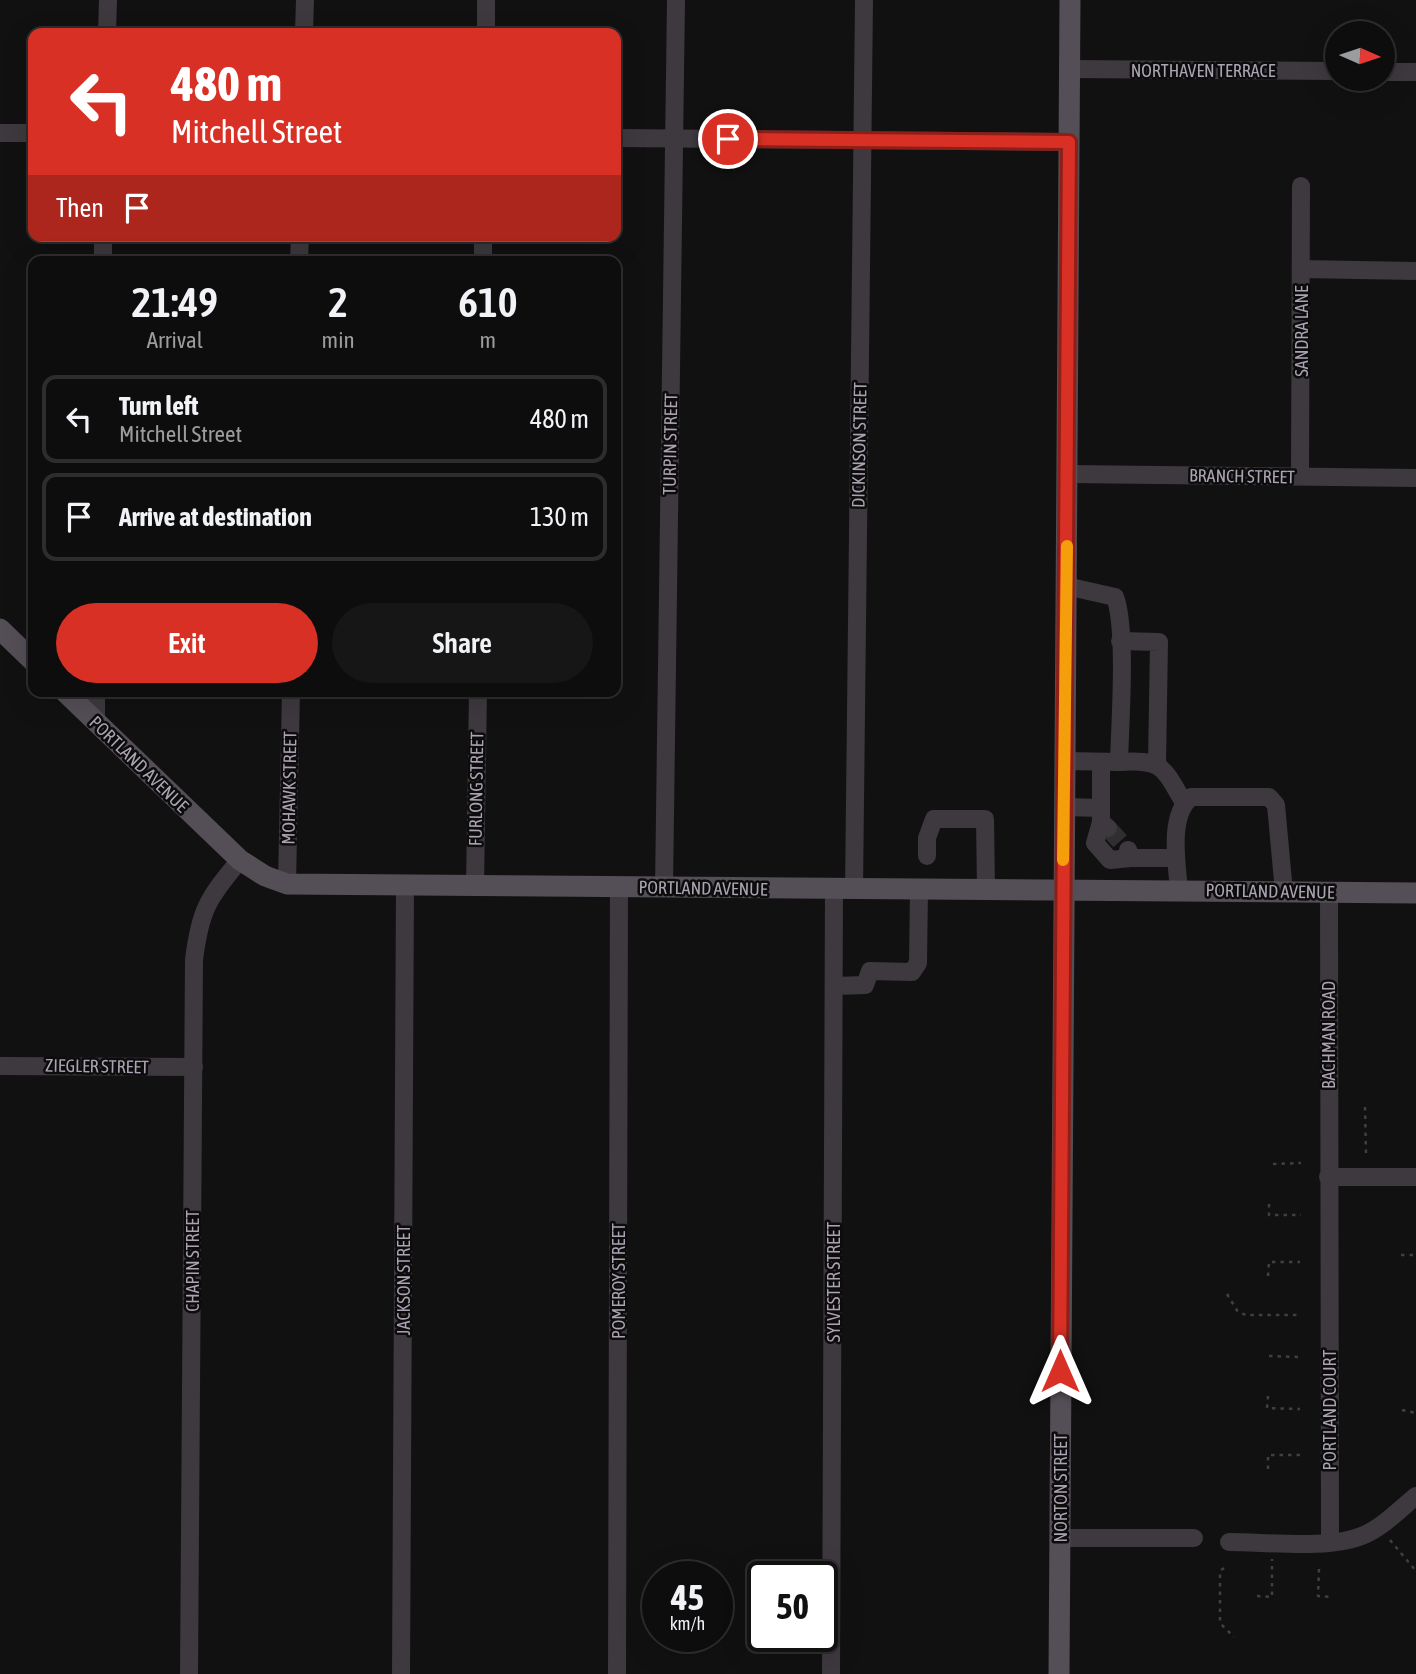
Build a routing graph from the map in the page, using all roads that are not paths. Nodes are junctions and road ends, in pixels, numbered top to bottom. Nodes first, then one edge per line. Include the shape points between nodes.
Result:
1 (108, 0) edge
2 (304, 0) edge
3 (486, 0) edge
4 (676, 0) edge
5 (864, 0) edge
6 (1070, 0) edge
7 (107, 28) edge
8 (304, 28) edge
9 (486, 28) edge
10 (1069, 69) junction
11 (1325, 71) edge
12 (1395, 72) edge
13 (1416, 72) edge
14 (0, 133) edge
15 (28, 133) edge
16 (621, 138) edge
17 (674, 139) junction
18 (863, 140) junction
19 (1069, 142) junction
20 (1301, 186) dead end
21 (1301, 269) junction
22 (1416, 271) edge
23 (1068, 474) junction
24 (1300, 477) junction
25 (1416, 478) edge
26 (1066, 586) junction
27 (0, 628) edge
28 (1120, 641) junction
29 (28, 656) edge
30 (70, 697) edge
31 (96, 697) edge
32 (291, 697) edge
33 (478, 697) edge
34 (96, 722) junction
35 (1066, 761) junction
36 (1110, 762) junction
37 (1157, 763) junction
38 (1184, 803) junction
39 (1065, 807) junction
40 (1104, 819) junction
41 (927, 856) dead end
42 (1176, 858) junction
43 (240, 860) junction
44 (287, 884) junction
45 (405, 886) junction
46 (475, 886) junction
47 (619, 887) junction
48 (664, 888) junction
49 (986, 888) junction
50 (844, 889) junction
51 (919, 890) junction
52 (1063, 890) junction
53 (1179, 890) junction
54 (1284, 891) junction
55 (1329, 892) junction
56 (1416, 893) edge
57 (834, 986) junction
58 (0, 1066) edge
59 (194, 1067) junction
60 (1328, 1177) junction
61 (1416, 1177) edge
62 (1416, 1496) edge
63 (1059, 1538) junction
64 (1194, 1538) dead end
65 (1229, 1542) dead end
66 (1330, 1542) junction
67 (189, 1674) edge
68 (401, 1674) edge
69 (617, 1674) edge
70 (831, 1674) edge
71 (1059, 1674) edge

1 - 7 street
2 - 8 street
3 - 9 street
4 - 17 street, TURPIN STREET
5 - 18 street, DICKINSON STREET
6 - 10 main road, NORTON STREET
10 - 11 street, NORTHAVEN TERRACE
10 - 19 main road, NORTON STREET
12 - 13 street
14 - 15 street
16 - 17 street
17 - 18 street
17 - 48 street, TURPIN STREET
18 - 19 street
18 - 50 street, DICKINSON STREET
19 - 23 main road, NORTON STREET
20 - 21 street, SANDRA LANE
21 - 22 street
21 - 24 street, SANDRA LANE
23 - 24 street, BRANCH STREET
23 - 26 main road, NORTON STREET
24 - 25 street, BRANCH STREET
26 - 28 street via 1115,597 1120,609
26 - 35 main road, NORTON STREET
27 - 29 main road
28 - 36 street
28 - 37 street via 1159,642
30 - 34 main road, PORTLAND AVENUE
31 - 34 street
32 - 44 street, MOHAWK STREET
33 - 46 street, FURLONG STREET
34 - 43 main road, PORTLAND AVENUE
35 - 36 street
35 - 39 main road, NORTON STREET
36 - 37 street
36 - 40 street
37 - 38 street
38 - 42 street via 1179,813
38 - 54 street via 1191,797 1269,797 1276,805
39 - 40 street
39 - 52 main road, NORTON STREET
40 - 42 street via 1095,843 1110,860 1130,854
41 - 49 street via 934,819 985,819
42 - 53 street
43 - 44 main road, PORTLAND AVENUE
43 - 59 street, CHAPIN STREET via 199,919 194,960
44 - 45 main road, PORTLAND AVENUE
45 - 46 main road, PORTLAND AVENUE
45 - 68 street, JACKSON STREET
46 - 47 main road, PORTLAND AVENUE
47 - 48 main road, PORTLAND AVENUE
47 - 69 street, POMEROY STREET
48 - 50 main road, PORTLAND AVENUE
49 - 51 main road, PORTLAND AVENUE
49 - 52 main road, PORTLAND AVENUE
50 - 51 main road, PORTLAND AVENUE
50 - 57 street, SYLVESTER STREET
51 - 57 street via 918,963 912,972 870,971 866,985
52 - 53 main road, PORTLAND AVENUE
52 - 63 main road, NORTON STREET
53 - 54 main road, PORTLAND AVENUE
54 - 55 main road, PORTLAND AVENUE
55 - 56 main road, PORTLAND AVENUE
55 - 60 street, BACHMAN ROAD
57 - 70 street, SYLVESTER STREET
58 - 59 street, ZIEGLER STREET
59 - 67 street, CHAPIN STREET
60 - 61 street
60 - 66 street, PORTLAND COURT
62 - 66 street via 1368,1534
63 - 64 street
63 - 71 main road, NORTON STREET
65 - 66 street

